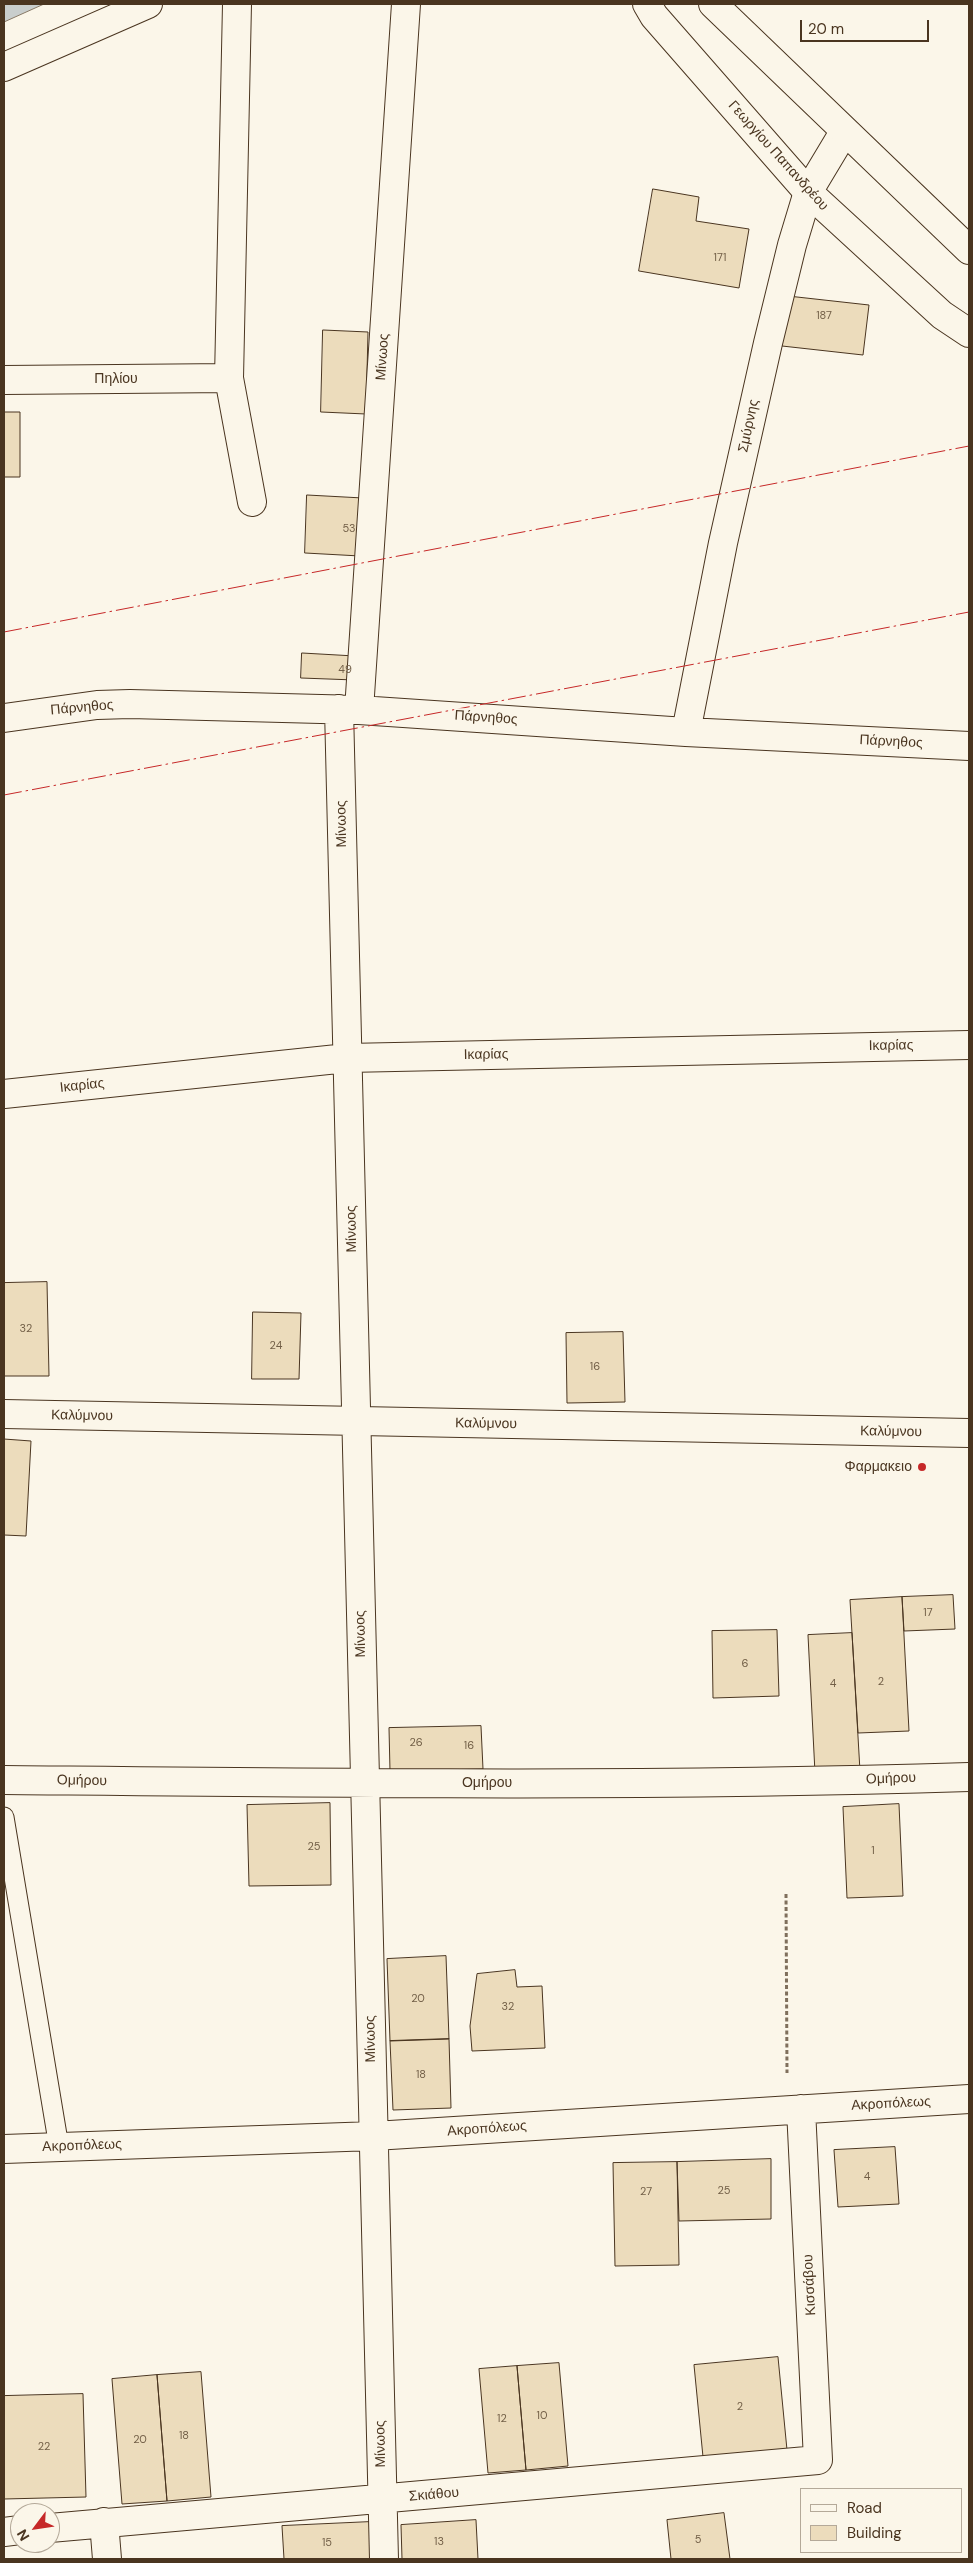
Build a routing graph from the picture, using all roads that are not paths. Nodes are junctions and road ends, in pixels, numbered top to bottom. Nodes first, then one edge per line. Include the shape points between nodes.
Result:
1 (148, 4) edge
2 (237, 4) edge
3 (406, 4) edge
4 (647, 4) edge
5 (713, 4) edge
6 (4, 67) edge
7 (844, 132) junction
8 (808, 192) junction
9 (969, 250) edge
10 (969, 333) edge
11 (229, 378) junction
12 (4, 380) edge
13 (252, 502) dead end
14 (349, 709) junction
15 (4, 718) edge
16 (686, 732) junction
17 (969, 746) edge
18 (969, 1044) edge
19 (347, 1058) junction
20 (4, 1094) edge
21 (4, 1414) edge
22 (357, 1421) junction
23 (969, 1433) edge
24 (969, 1777) edge
25 (4, 1780) edge
26 (365, 1784) junction
27 (4, 1817) edge
28 (969, 2099) edge
29 (794, 2110) junction
30 (374, 2136) junction
31 (59, 2147) junction
32 (4, 2149) edge
33 (818, 2460) joint
34 (382, 2500) junction
35 (104, 2522) junction
36 (60, 2527) edge
37 (107, 2559) edge
38 (384, 2559) edge

1 - 6 street
2 - 11 street
3 - 14 street, Μίνωος
4 - 8 street, Γεωργίου Παπανδρέου
5 - 7 street
7 - 8 street, Σμύρνης
7 - 9 street
8 - 10 street, Γεωργίου Παπανδρέου via 942,315
8 - 16 street, Σμύρνης via 768,343 723,543
11 - 12 street, Πηλίου
11 - 13 street
14 - 15 street, Πάρνηθος via 130,704 97,705
14 - 16 street, Πάρνηθος
14 - 19 street, Μίνωος
16 - 17 street, Πάρνηθος
18 - 19 street, Ικαρίας
19 - 20 street, Ικαρίας
19 - 22 street, Μίνωος
21 - 22 street, Καλύμνου
22 - 23 street, Καλύμνου
22 - 26 street, Μίνωος
24 - 26 street, Ομήρου via 775,1782
25 - 26 street, Ομήρου
26 - 30 street, Μίνωος
27 - 31 lane
28 - 29 street, Ακροπόλεως
29 - 30 street, Ακροπόλεως
29 - 33 street, Κισσάβου
30 - 31 street, Ακροπόλεως
30 - 34 street, Μίνωος
31 - 32 street, Ακροπόλεως
33 - 34 street, Σκιάθου
34 - 35 street, Σκιάθου
34 - 38 street, Μίνωος
35 - 36 street, Σκιάθου
35 - 37 street

